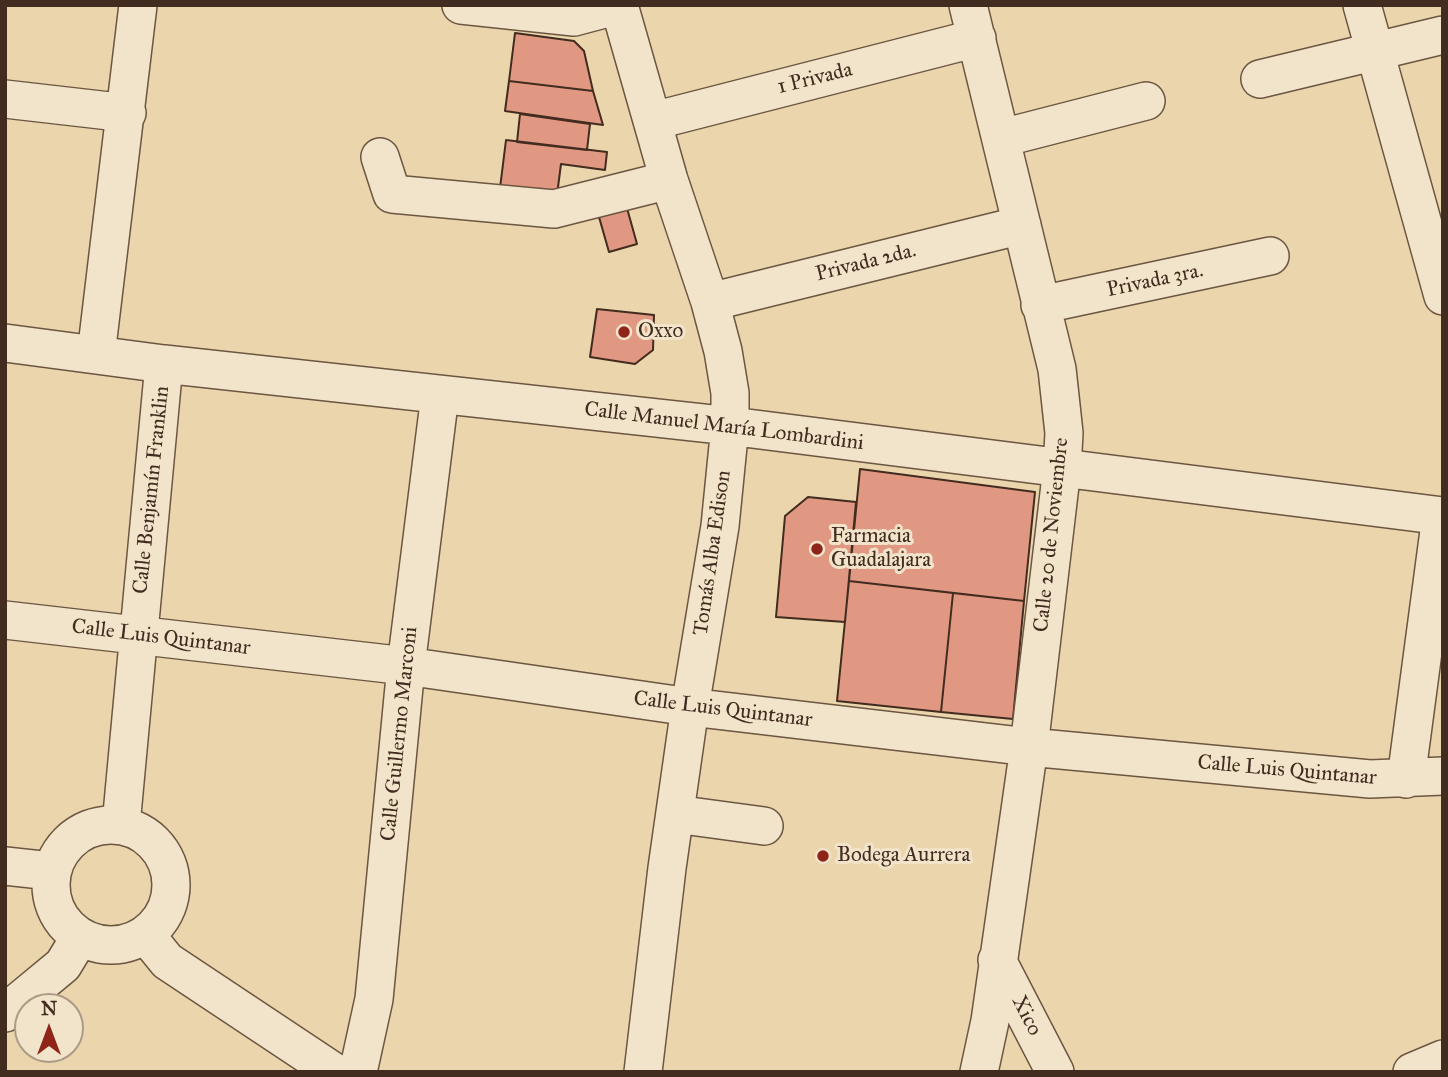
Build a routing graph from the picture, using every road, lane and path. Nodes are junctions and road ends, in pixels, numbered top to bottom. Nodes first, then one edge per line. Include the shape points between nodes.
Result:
1 (138, 5) edge
2 (461, 5) edge
3 (619, 5) edge
4 (1362, 5) edge
5 (972, 22) edge
6 (1443, 35) edge
7 (1376, 52) junction
8 (1260, 79) dead end
9 (5, 99) edge
10 (1146, 101) dead end
11 (127, 113) junction
12 (653, 121) junction
13 (1002, 138) junction
14 (380, 157) dead end
15 (669, 180) junction
16 (1022, 225) junction
17 (1270, 256) dead end
18 (1442, 293) edge
19 (709, 302) junction
20 (1040, 305) junction
21 (5, 343) edge
22 (96, 355) junction
23 (164, 364) junction
24 (440, 395) junction
25 (730, 426) junction
26 (1062, 468) junction
27 (1442, 516) edge
28 (5, 620) edge
29 (138, 636) junction
30 (406, 666) junction
31 (690, 707) junction
32 (1029, 747) junction
33 (1443, 776) edge
34 (1406, 779) junction
35 (675, 814) junction
36 (121, 825) junction
37 (764, 826) dead end
38 (5, 866) edge
39 (51, 871) junction
40 (146, 935) junction
41 (80, 937) junction
42 (997, 960) junction
43 (5, 1013) edge
44 (1443, 1059) edge
45 (334, 1072) edge
46 (358, 1072) edge
47 (643, 1072) edge
48 (979, 1072) edge
49 (1055, 1072) edge
50 (1412, 1072) edge

1 - 11 street
2 - 3 street via 575,18
3 - 12 street, Tomás Alba Edison
4 - 7 street
5 - 12 street, 1 Privada
5 - 13 street, Calle 20 de Noviembre
6 - 7 street
7 - 8 street
7 - 18 street
9 - 11 street
10 - 13 street
11 - 22 street
12 - 15 street, Tomás Alba Edison
13 - 16 street, Calle 20 de Noviembre
14 - 15 street via 392,194 554,209
15 - 19 street, Tomás Alba Edison
16 - 19 street, Privada 2da.
16 - 20 street, Calle 20 de Noviembre
17 - 20 street, Privada 3ra.
19 - 25 street, Tomás Alba Edison via 723,351
20 - 26 street, Calle 20 de Noviembre via 1058,380 1064,433
21 - 22 street, Calle Manuel María Lombardini
22 - 23 street, Calle Manuel María Lombardini
23 - 24 street, Calle Manuel María Lombardini
23 - 29 street, Calle Benjamín Franklin
24 - 25 street, Calle Manuel María Lombardini
24 - 30 street, Calle Guillermo Marconi
25 - 26 street, Calle Manuel María Lombardini
25 - 31 street, Tomás Alba Edison via 720,526
26 - 27 street, Calle Manuel María Lombardini
26 - 32 street, Calle 20 de Noviembre
27 - 34 street
28 - 29 street, Calle Luis Quintanar
29 - 30 street, Calle Luis Quintanar
29 - 36 street, Calle Benjamín Franklin
30 - 31 street, Calle Luis Quintanar
30 - 46 street, Calle Guillermo Marconi via 374,999
31 - 32 street, Calle Luis Quintanar
31 - 35 street, Tomás Alba Edison
32 - 34 street, Calle Luis Quintanar
32 - 42 street, Calle 20 de Noviembre
33 - 34 street, Calle Luis Quintanar
35 - 37 street
35 - 47 street, Tomás Alba Edison
36 - 39 street via 85,830 58,854
36 - 40 street via 157,844 172,882 170,902 161,921
38 - 39 street
39 - 41 street via 55,909
40 - 41 street via 111,946
40 - 45 street via 167,961
41 - 43 street via 63,965
42 - 48 street, Calle 20 de Noviembre
42 - 49 street, Xico
44 - 50 street

